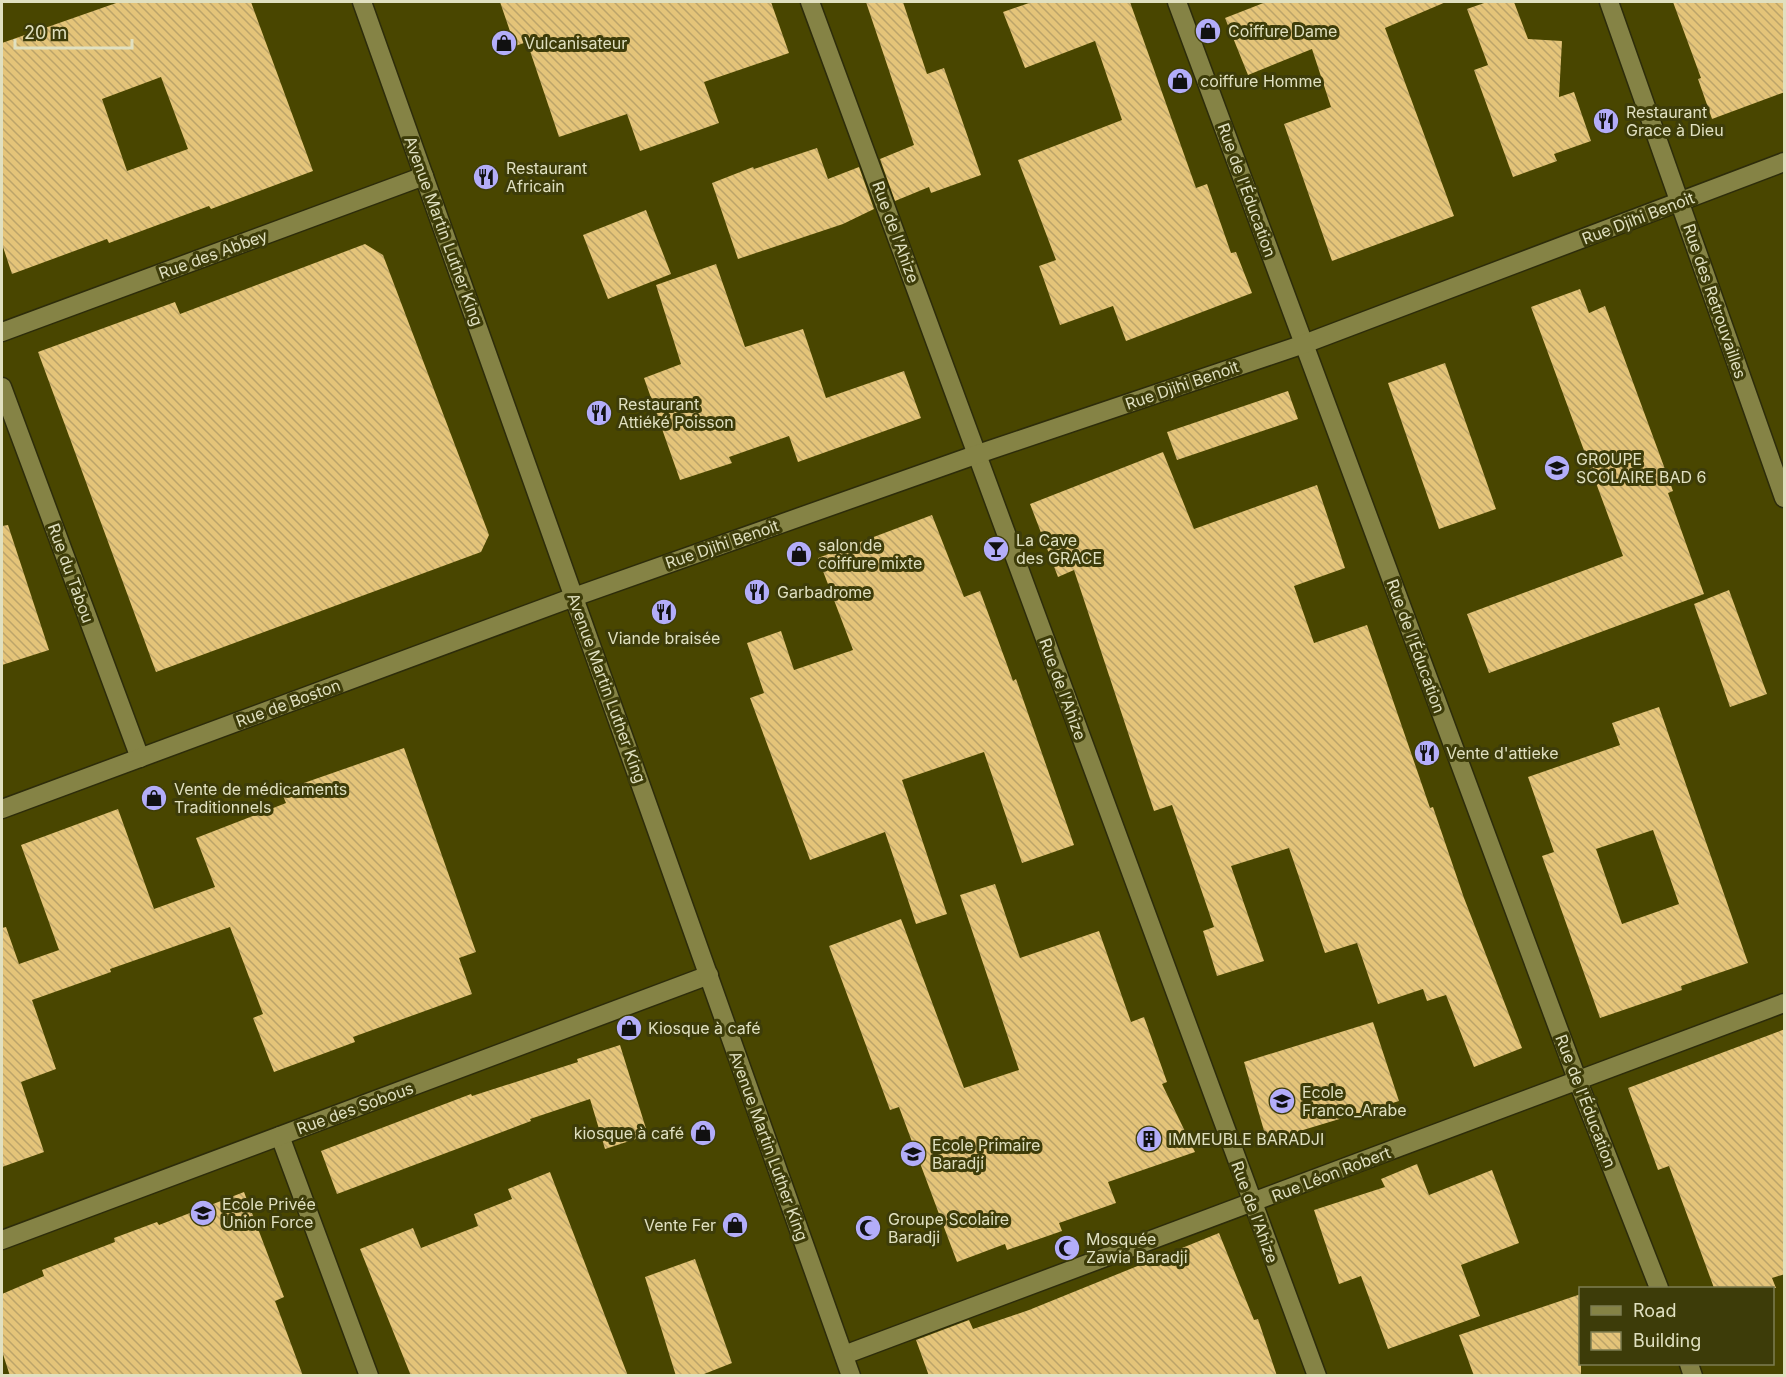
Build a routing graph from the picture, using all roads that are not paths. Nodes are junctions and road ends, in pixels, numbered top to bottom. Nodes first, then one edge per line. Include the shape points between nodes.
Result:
1 (362, 2) edge
2 (810, 2) edge
3 (1177, 2) edge
4 (1609, 2) edge
5 (1785, 162) edge
6 (424, 176) junction
7 (1680, 202) junction
8 (2, 332) edge
9 (1304, 344) junction
10 (2, 387) edge
11 (978, 454) junction
12 (1785, 498) edge
13 (574, 597) junction
14 (140, 758) junction
15 (2, 809) edge
16 (709, 975) junction
17 (1785, 1003) edge
18 (1577, 1079) junction
19 (280, 1136) junction
20 (1252, 1204) junction
21 (2, 1239) edge
22 (1659, 1287) edge
23 (844, 1355) junction
24 (369, 1376) edge
25 (851, 1376) edge
26 (1317, 1376) edge

1 - 6 street, Avenue Martin Luther King
2 - 11 street, Rue de l'Ahize
3 - 9 street, Rue de l'Éducation
4 - 7 street, Rue des Retrouvailles
5 - 7 street, Rue Djihi Benoit
6 - 8 street, Rue des Abbey
6 - 13 street, Avenue Martin Luther King
7 - 9 street, Rue Djihi Benoit
7 - 12 street, Rue des Retrouvailles
9 - 11 street, Rue Djihi Benoit
9 - 18 street, Rue de l'Éducation
10 - 14 street, Rue du Tabou
11 - 13 street, Rue Djihi Benoit
11 - 20 street, Rue de l'Ahize
13 - 14 street, Rue de Boston
13 - 16 street, Avenue Martin Luther King
14 - 15 street, Rue de Boston
16 - 19 street, Rue des Sobous
16 - 23 street, Avenue Martin Luther King
17 - 18 street, Rue Léon Robert
18 - 20 street, Rue Léon Robert
18 - 22 street, Rue de l'Éducation
19 - 21 street, Rue des Sobous
19 - 24 street
20 - 23 street, Rue Léon Robert
20 - 26 street, Rue de l'Ahize
23 - 25 street, Avenue Martin Luther King

